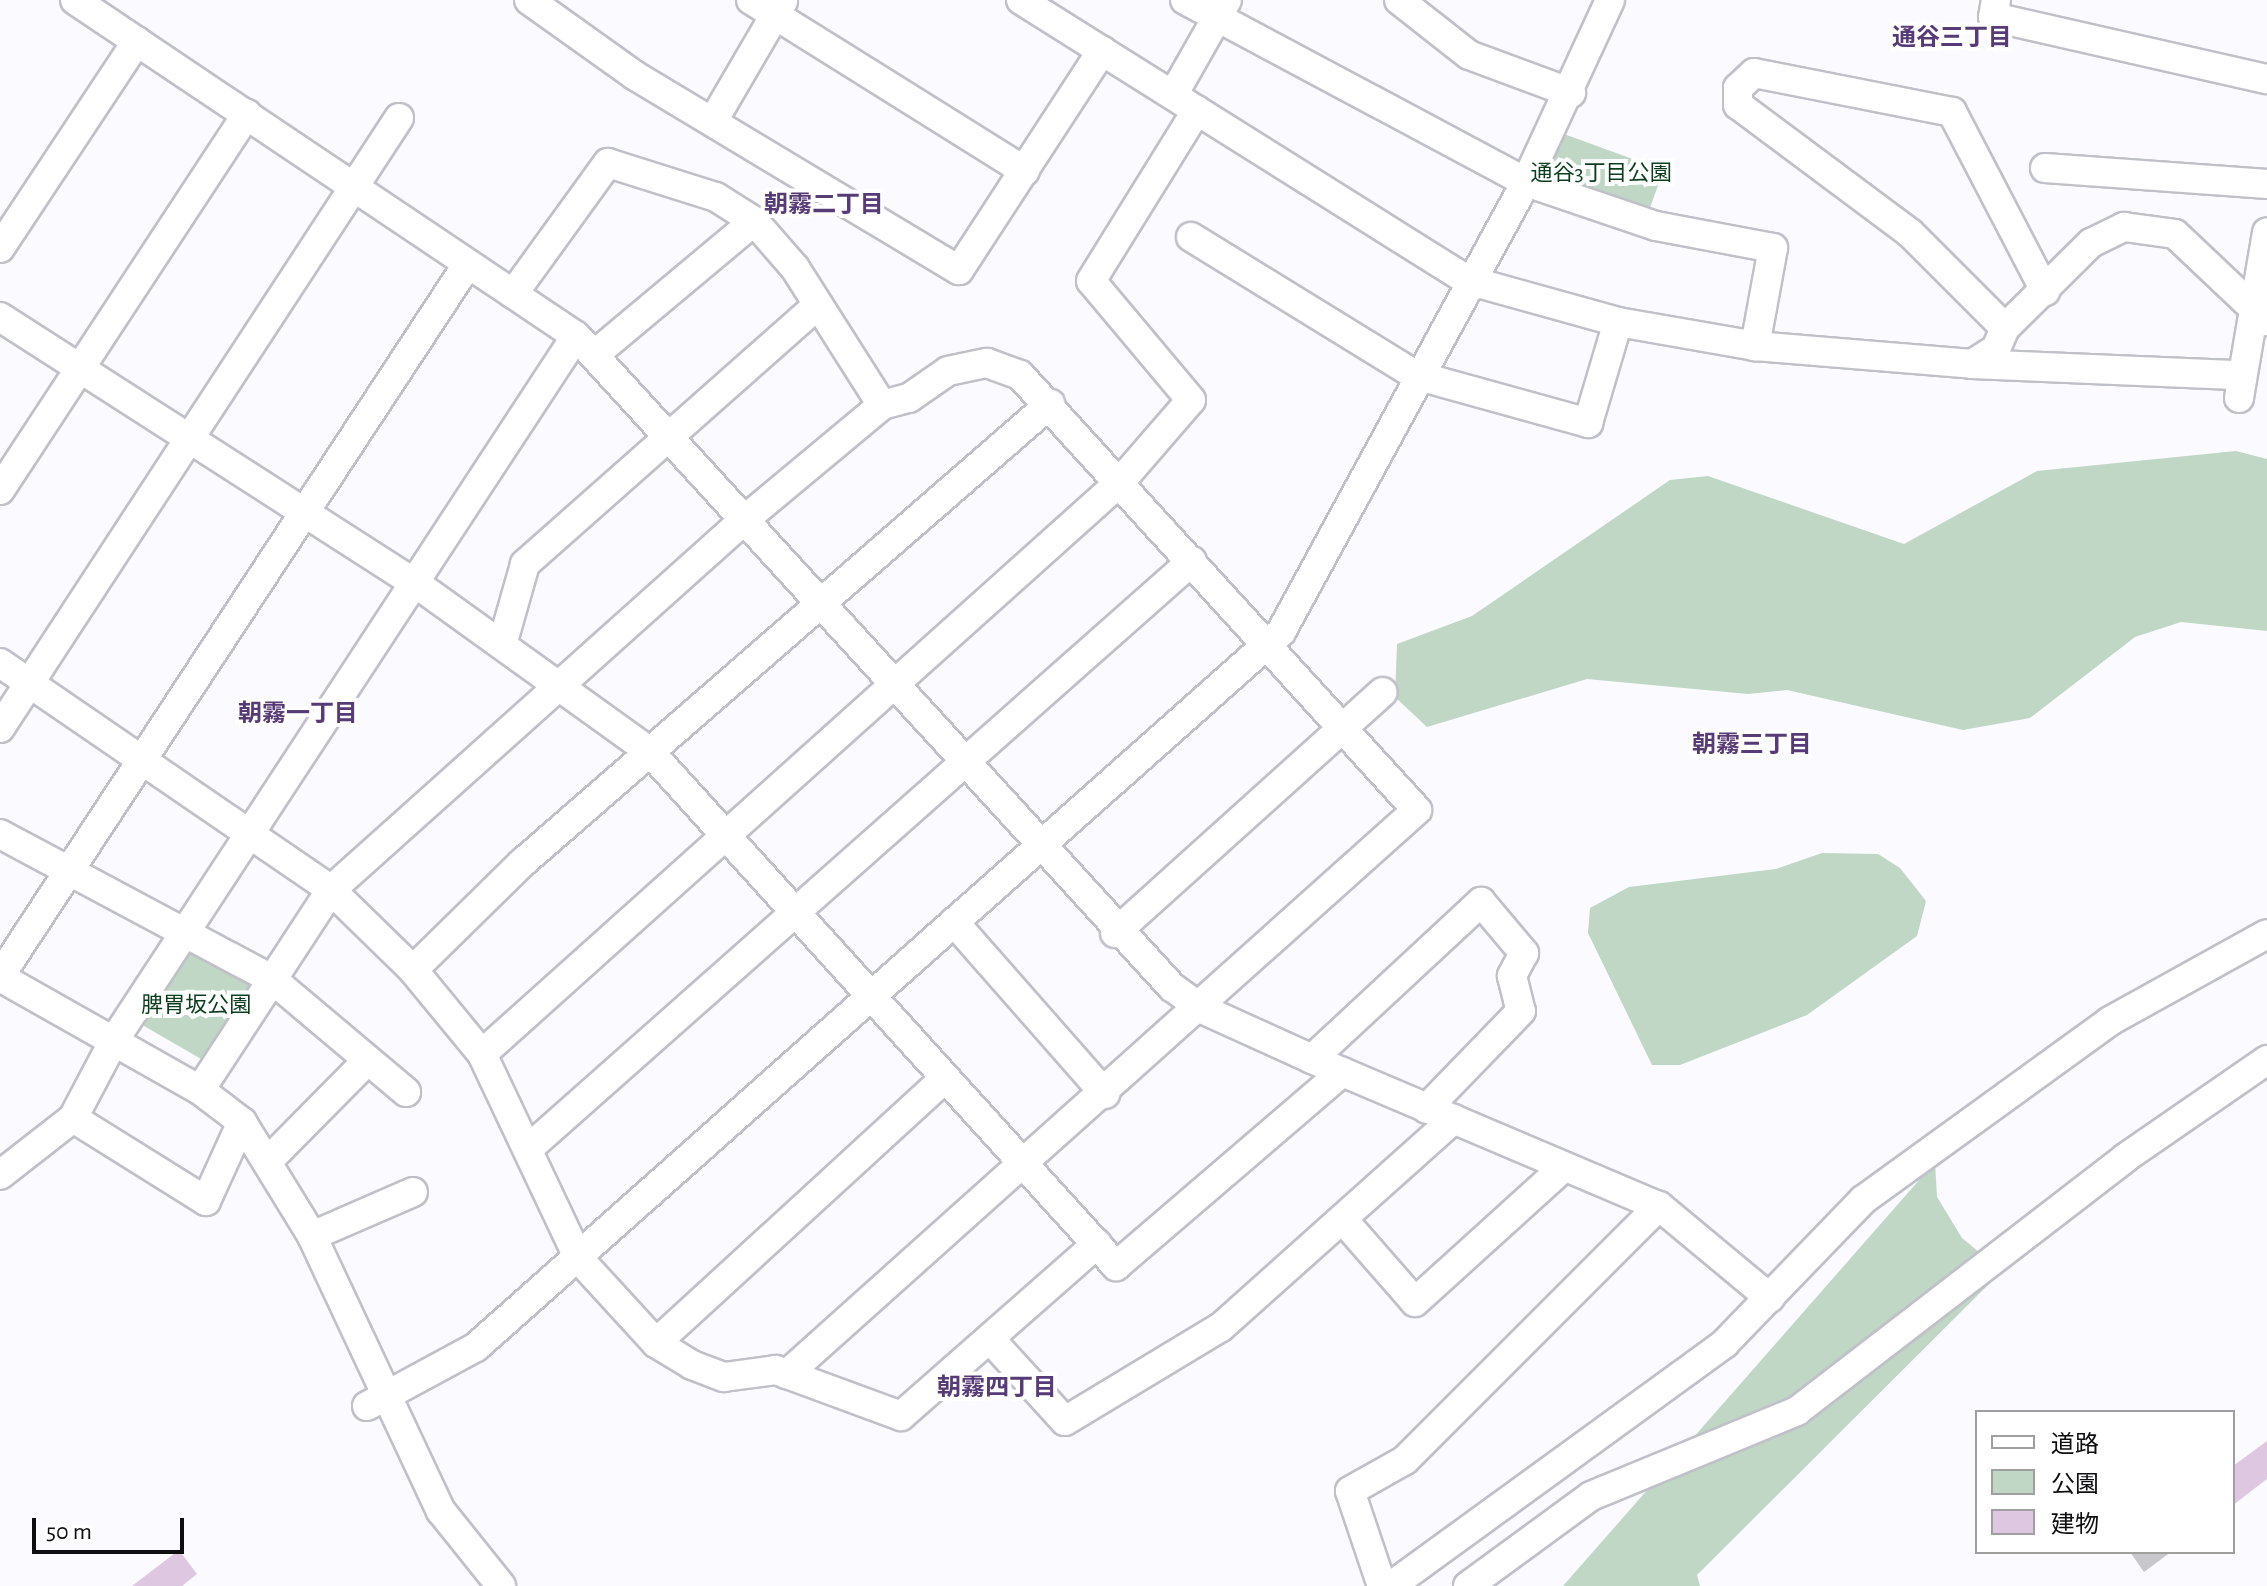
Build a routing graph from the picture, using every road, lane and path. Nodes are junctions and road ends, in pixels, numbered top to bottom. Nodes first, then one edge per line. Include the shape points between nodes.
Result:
1 (75, 0) edge
2 (529, 0) edge
3 (1021, 0) edge
4 (1185, 0) edge
5 (1399, 0) edge
6 (1610, 0) edge
7 (1996, 0) edge
8 (769, 5) edge
9 (1221, 10) edge
10 (137, 41) junction
11 (1102, 51) junction
12 (2267, 79) edge
13 (1571, 93) junction
14 (1173, 95) junction
15 (1197, 110) junction
16 (247, 114) junction
17 (399, 118) dead end
18 (713, 121) junction
19 (2045, 168) dead end
20 (1025, 171) junction
21 (1526, 182) junction
22 (2267, 184) edge
23 (358, 189) junction
24 (754, 221) junction
25 (2267, 232) edge
26 (1191, 237) dead end
27 (0, 248) edge
28 (467, 265) junction
29 (1467, 280) junction
30 (2045, 291) junction
31 (513, 294) junction
32 (818, 305) junction
33 (2260, 316) edge
34 (0, 317) edge
35 (1618, 322) junction
36 (2005, 328) junction
37 (585, 346) junction
38 (1755, 346) junction
39 (1972, 364) junction
40 (79, 367) junction
41 (1415, 375) junction
42 (1050, 404) junction
43 (882, 405) junction
44 (667, 433) junction
45 (187, 438) junction
46 (1120, 482) junction
47 (0, 490) edge
48 (305, 510) junction
49 (743, 521) junction
50 (1192, 561) junction
51 (418, 585) junction
52 (817, 602) junction
53 (502, 645) junction
54 (1267, 645) junction
55 (0, 663) edge
56 (891, 682) junction
57 (30, 683) junction
58 (564, 684) junction
59 (1383, 692) dead end
60 (0, 728) edge
61 (1341, 730) junction
62 (650, 752) junction
63 (140, 757) junction
64 (962, 763) junction
65 (251, 833) junction
66 (723, 833) junction
67 (0, 834) edge
68 (1036, 844) junction
69 (65, 868) junction
70 (331, 890) junction
71 (795, 914) junction
72 (954, 922) junction
73 (1115, 933) junction
74 (186, 934) junction
75 (2267, 934) edge
76 (413, 970) junction
77 (0, 976) edge
78 (273, 980) junction
79 (868, 997) junction
80 (1202, 1009) junction
81 (113, 1042) junction
82 (482, 1054) junction
83 (1312, 1059) junction
84 (368, 1060) junction
85 (2266, 1062) edge
86 (1342, 1072) junction
87 (943, 1080) junction
88 (200, 1090) junction
89 (406, 1092) dead end
90 (1105, 1094) junction
91 (1426, 1109) junction
92 (73, 1118) junction
93 (1454, 1119) junction
94 (242, 1122) junction
95 (528, 1149) junction
96 (270, 1159) junction
97 (1024, 1164) junction
98 (1564, 1167) junction
99 (0, 1175) edge
100 (413, 1192) dead end
101 (1659, 1206) junction
102 (1345, 1222) junction
103 (312, 1236) junction
104 (1097, 1244) junction
105 (579, 1259) junction
106 (1770, 1298) junction
107 (990, 1339) junction
108 (656, 1343) junction
109 (787, 1374) junction
110 (378, 1401) junction
111 (501, 1586) edge
112 (1382, 1586) edge
113 (1391, 1586) edge
114 (1468, 1586) edge

1 - 10 street
2 - 18 street
3 - 11 street
4 - 9 street
5 - 13 street via 1469,55
6 - 13 street
7 - 12 street via 1993,17
8 - 18 street
8 - 20 street
9 - 14 street
9 - 21 street
10 - 16 street
10 - 27 street
11 - 14 street
11 - 20 street
13 - 21 street
14 - 15 street
15 - 29 street
15 - 46 street via 1091,281 1191,400
16 - 23 street
16 - 40 street
17 - 23 street
18 - 20 street via 959,270
19 - 22 street
21 - 29 street
21 - 38 street via 1656,226 1773,248
23 - 28 street
23 - 45 street
24 - 31 street via 716,197 608,163
24 - 32 street
24 - 37 street
25 - 33 street
26 - 41 street
28 - 31 street
28 - 48 street
29 - 35 street
29 - 41 street
30 - 33 street via 2091,243 2124,227 2175,234
30 - 36 street
30 - 36 street via 1952,112 1754,73 1738,88 1738,105 1910,233
31 - 37 street
32 - 43 street
32 - 44 street
33 - 39 street via 2240,387
34 - 40 street
35 - 38 street
35 - 41 street via 1588,423
36 - 39 street via 1996,349
37 - 44 street
37 - 51 street
38 - 39 street
40 - 45 street
40 - 47 street
41 - 54 street
42 - 43 street via 1020,375 987,363 948,371 909,398
42 - 46 street
42 - 52 street
43 - 49 street
44 - 49 street
44 - 53 street via 525,564
45 - 48 street
45 - 57 street
46 - 50 street
46 - 56 street
48 - 51 street
48 - 63 street
49 - 52 street
49 - 58 street
50 - 54 street
50 - 64 street
51 - 53 street
51 - 65 street
52 - 56 street
52 - 62 street
53 - 58 street
54 - 61 street
54 - 68 street
55 - 57 street
56 - 64 street
56 - 66 street
57 - 60 street
57 - 63 street
58 - 62 street
58 - 70 street
59 - 61 street
61 - 73 street
61 - 80 street via 1417,810
62 - 66 street
62 - 76 street
63 - 65 street
63 - 69 street
64 - 68 street
64 - 71 street
65 - 70 street
65 - 74 street
66 - 71 street
66 - 82 street
67 - 69 street
68 - 72 street
68 - 73 street
69 - 74 street
69 - 77 street
70 - 76 street
70 - 78 street
71 - 79 street
71 - 95 street
72 - 79 street
72 - 90 street
73 - 80 street
74 - 78 street
74 - 81 street
75 - 106 street via 2110,1021 1875,1191
76 - 82 street
77 - 81 street
78 - 84 street
78 - 88 street
79 - 87 street
79 - 105 street
80 - 83 street
80 - 90 street
81 - 88 street
81 - 92 street
82 - 95 street
83 - 86 street
83 - 91 street via 1481,902 1524,953 1512,976 1521,1011
84 - 89 street
84 - 96 street
85 - 114 street via 2125,1158 1797,1411 1591,1496
86 - 91 street
86 - 104 street via 1116,1266
87 - 97 street
87 - 108 street
88 - 94 street
90 - 97 street
91 - 93 street
92 - 94 street via 206,1201
92 - 99 street
93 - 98 street
93 - 102 street
94 - 96 street
95 - 105 street
96 - 103 street
97 - 104 street
97 - 109 street
98 - 101 street
98 - 102 street via 1415,1302
100 - 103 street
101 - 106 street
101 - 112 street via 1405,1460 1350,1491
102 - 107 street via 1221,1327 1065,1421
103 - 110 street
104 - 107 street
105 - 108 street
105 - 110 street via 476,1347
106 - 113 street via 1725,1343
107 - 109 street via 901,1416
108 - 109 street via 724,1377
110 - 111 street via 441,1511

